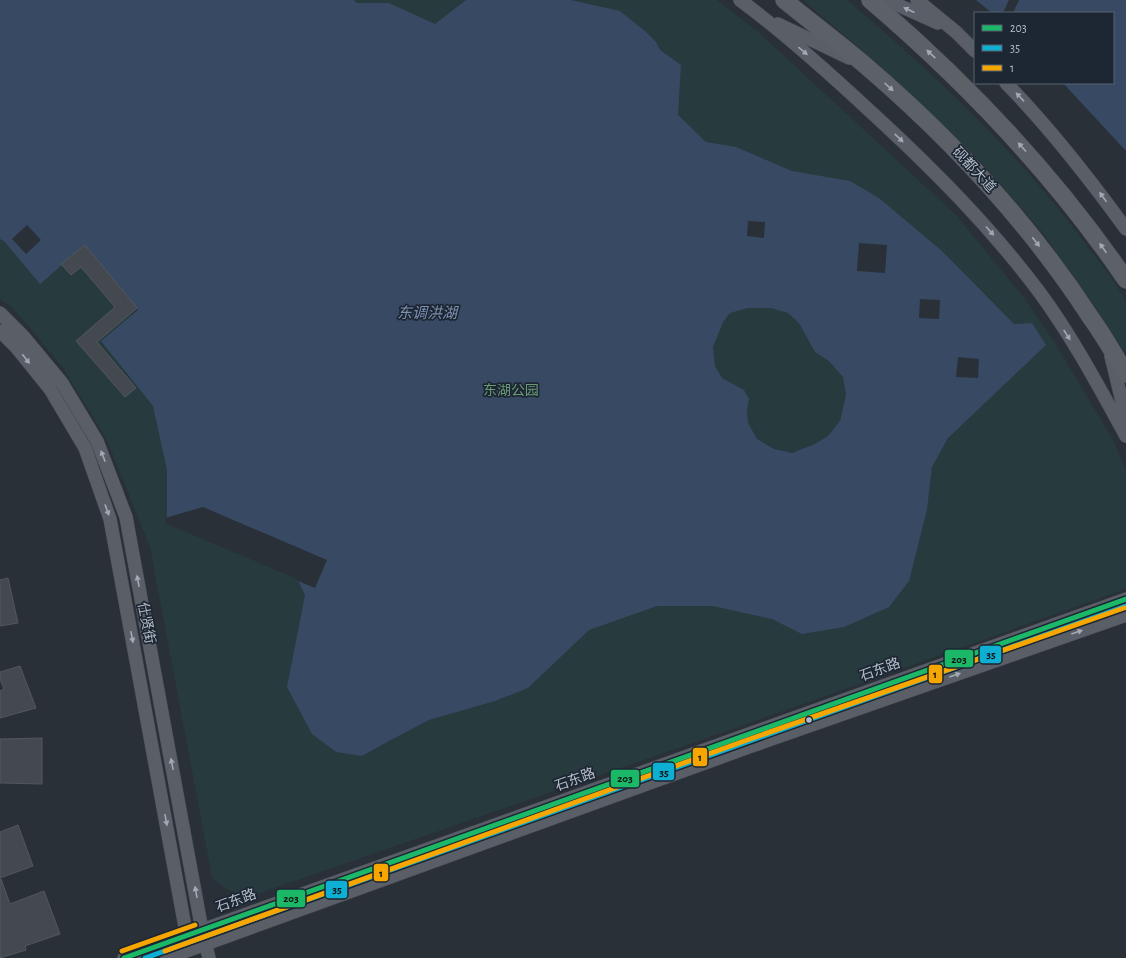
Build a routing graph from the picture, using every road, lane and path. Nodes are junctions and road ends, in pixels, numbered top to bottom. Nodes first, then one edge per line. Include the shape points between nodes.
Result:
1 (740, 0) edge
2 (784, 0) edge
3 (870, 0) edge
4 (887, 0) edge
5 (917, 0) edge
6 (760, 15) junction
7 (956, 32) junction
8 (974, 51) edge
9 (866, 66) junction
10 (1007, 84) edge
11 (1126, 229) edge
12 (1126, 280) edge
13 (0, 313) edge
14 (0, 331) edge
15 (1109, 346) junction
16 (1126, 374) edge
17 (1126, 418) edge
18 (1126, 436) edge
19 (1126, 599) edge
20 (1126, 615) edge
21 (202, 930) junction
22 (186, 936) junction
23 (206, 943) junction
24 (191, 954) edge
25 (124, 958) edge
26 (167, 958) edge
27 (209, 958) edge

1 - 6 street
2 - 9 main road, 砚都大道
12 -> 3 main road via 1059,190 990,111 911,35
7 -> 4 street
5 - 7 street
6 - 9 street
6 -> 18 street via 901,139 950,187 999,242 1040,294 1086,364
7 - 8 street
9 -> 15 main road, 砚都大道 via 948,143 989,186 1059,272
11 -> 10 street via 1064,148
21 -> 13 street via 126,516 97,441 66,390 23,336
14 -> 22 street, 仕贤街 via 50,389 85,448 110,519
15 - 16 main road, 砚都大道
15 - 17 street
19 - 21 street, 石东路
23 -> 20 street, 石东路 via 749,747
21 - 22 street, 石东路
21 - 23 street
22 - 24 street, 仕贤街
22 - 25 street, 石东路
23 - 24 street, 石东路
23 - 27 street
24 - 26 street, 石东路

